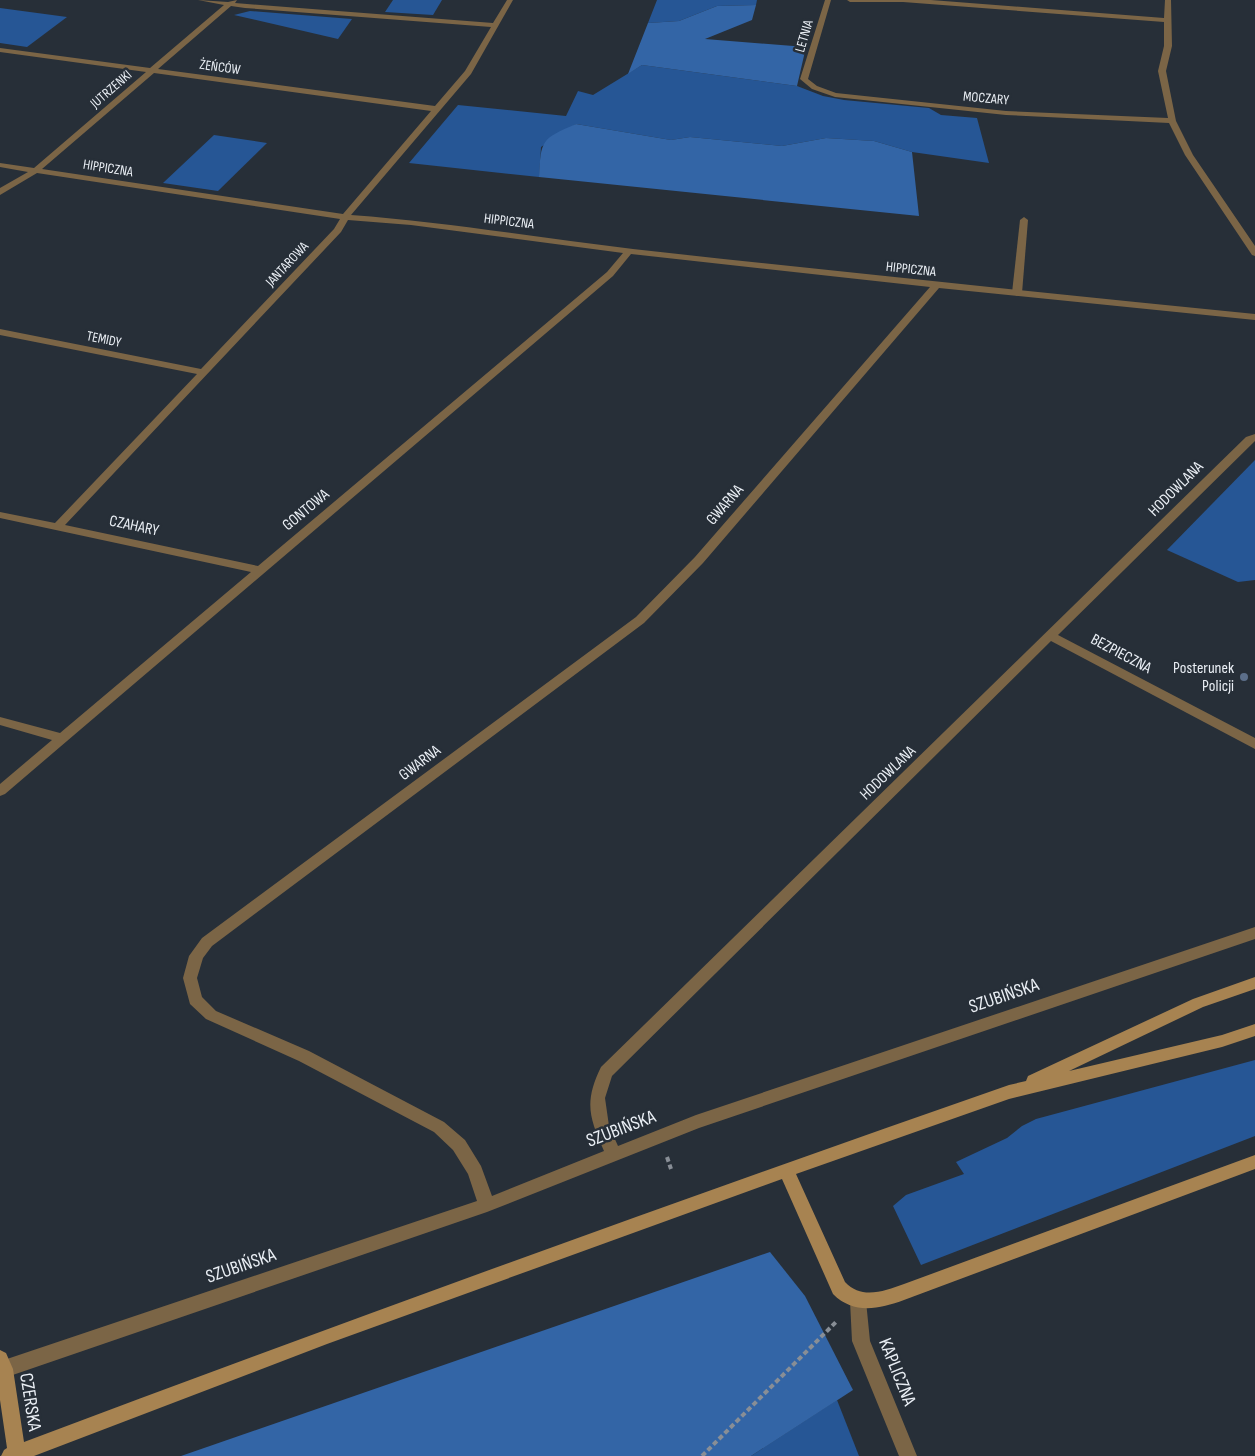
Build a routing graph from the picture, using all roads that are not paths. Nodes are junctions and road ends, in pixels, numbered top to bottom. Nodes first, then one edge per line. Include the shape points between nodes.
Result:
1 (201, 0) edge
2 (510, 0) edge
3 (828, 0) edge
4 (850, 0) edge
5 (1168, 0) edge
6 (232, 2) edge
7 (1169, 20) junction
8 (496, 25) junction
9 (0, 50) edge
10 (151, 71) junction
11 (804, 79) joint
12 (437, 109) junction
13 (1172, 121) junction
14 (0, 165) edge
15 (35, 171) junction
16 (0, 192) edge
17 (346, 217) junction
18 (1024, 220) dead end
19 (629, 251) junction
20 (1255, 253) edge
21 (937, 285) junction
22 (1017, 293) junction
23 (1255, 317) edge
24 (0, 332) edge
25 (203, 372) junction
26 (1255, 437) edge
27 (0, 515) edge
28 (58, 526) junction
29 (260, 570) junction
30 (1051, 636) junction
31 (0, 721) edge
32 (63, 738) junction
33 (1255, 744) edge
34 (0, 791) edge
35 (1255, 933) edge
36 (1255, 983) edge
37 (1255, 1030) edge
38 (1009, 1092) junction
39 (614, 1155) junction
40 (1255, 1162) edge
41 (786, 1170) junction
42 (487, 1205) junction
43 (858, 1301) junction
44 (2, 1364) edge
45 (14, 1455) edge
46 (908, 1456) edge

1 - 6 street
2 - 8 street, JANTAROWA
3 - 11 street, LETNIA
4 - 7 street via 903,0
5 - 7 street
6 - 8 street
6 - 10 street, JUTRZENKI
7 - 13 street via 1168,46 1162,71
8 - 12 street, JANTAROWA via 468,72
9 - 10 street, ŻEŃCÓW
10 - 12 street, ŻEŃCÓW
10 - 15 street, JUTRZENKI
11 - 13 street, MOCZARY via 811,86 835,95 998,112
12 - 17 street, JANTAROWA
13 - 20 street via 1189,155
14 - 15 street, HIPPICZNA
15 - 16 street, JUTRZENKI
15 - 17 street, HIPPICZNA
17 - 19 street, HIPPICZNA via 411,222
17 - 25 street, JANTAROWA via 338,230
18 - 22 street
19 - 21 street, HIPPICZNA
19 - 29 street, GONTOWA via 610,274
21 - 22 street, HIPPICZNA
21 - 42 street, GWARNA via 699,560 640,620 207,942 196,956 190,978 195,1000 210,1015 304,1056 439,1127 459,1146 474,1170
22 - 23 street, HIPPICZNA
24 - 25 street, TEMIDY
25 - 28 street, JANTAROWA
26 - 30 street, HODOWLANA
27 - 28 street, CZAHARY
28 - 29 street, CZAHARY
29 - 32 street, GONTOWA
30 - 33 street, BEZPIECZNA
30 - 39 street, HODOWLANA via 606,1072 597,1098 601,1126
31 - 32 street
32 - 34 street, GONTOWA
35 - 39 street, SZUBIŃSKA via 696,1122
36 - 38 main road via 1198,1004
37 - 38 main road via 1222,1041
38 - 41 main road
39 - 42 street, SZUBIŃSKA
40 - 43 main road via 913,1289 875,1301
41 - 43 main road via 839,1288 848,1298
41 - 45 main road via 327,1336
42 - 44 street, SZUBIŃSKA
43 - 46 street, KAPLICZNA via 861,1341
44 - 45 main road, CZERSKA

